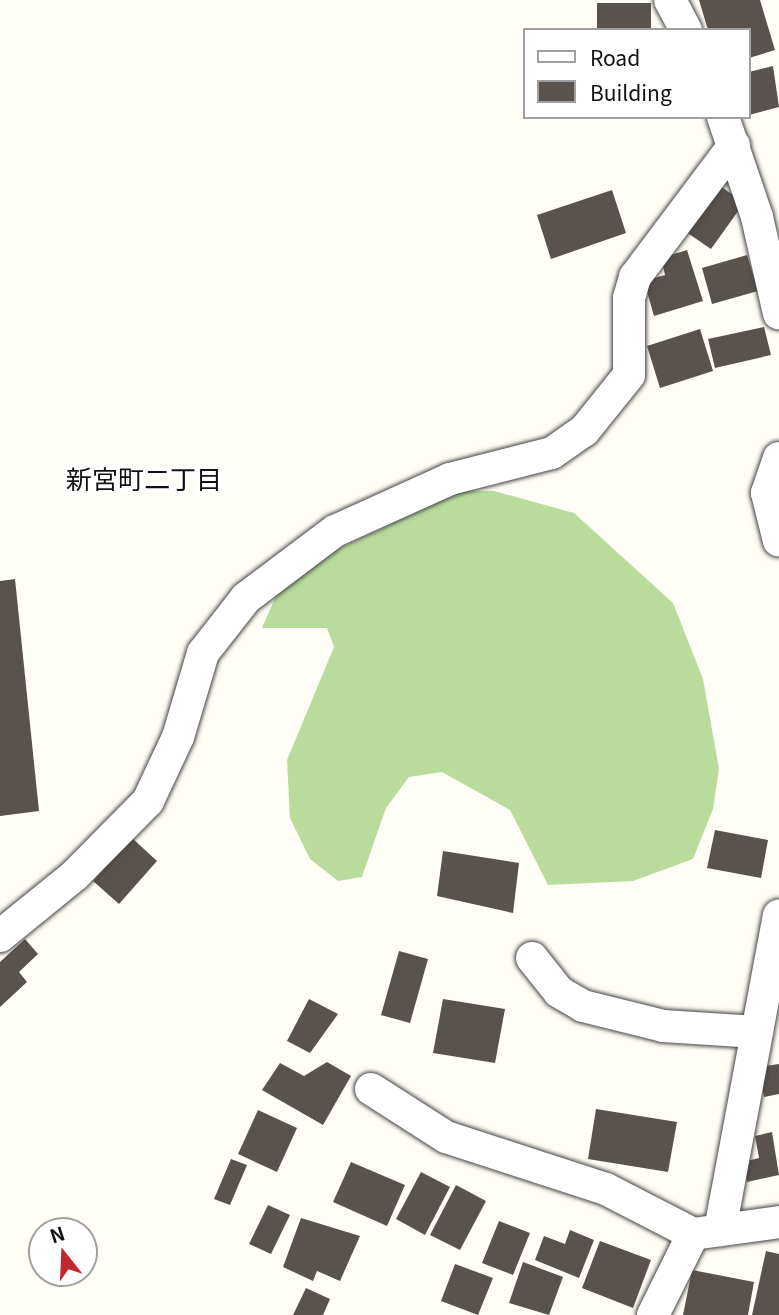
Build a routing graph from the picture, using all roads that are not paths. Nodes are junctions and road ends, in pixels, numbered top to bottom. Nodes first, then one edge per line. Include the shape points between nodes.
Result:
1 (670, 0) edge
2 (685, 28) edge
3 (728, 131) edge
4 (779, 314) edge
5 (779, 458) edge
6 (779, 541) edge
7 (779, 915) edge
8 (0, 936) edge
9 (532, 958) dead end
10 (757, 1032) junction
11 (371, 1089) dead end
12 (779, 1222) edge
13 (707, 1232) junction
14 (653, 1315) edge

1 - 2 street
3 - 4 street
3 - 8 street via 635,277 629,298 629,375 591,424 552,453 450,479 335,531 246,598 203,653 178,737 148,801 75,875
5 - 6 street via 767,493
7 - 10 street
9 - 10 street via 558,992 583,1006 663,1026
10 - 13 street
11 - 13 street via 446,1137 606,1189
12 - 13 street
13 - 14 street

